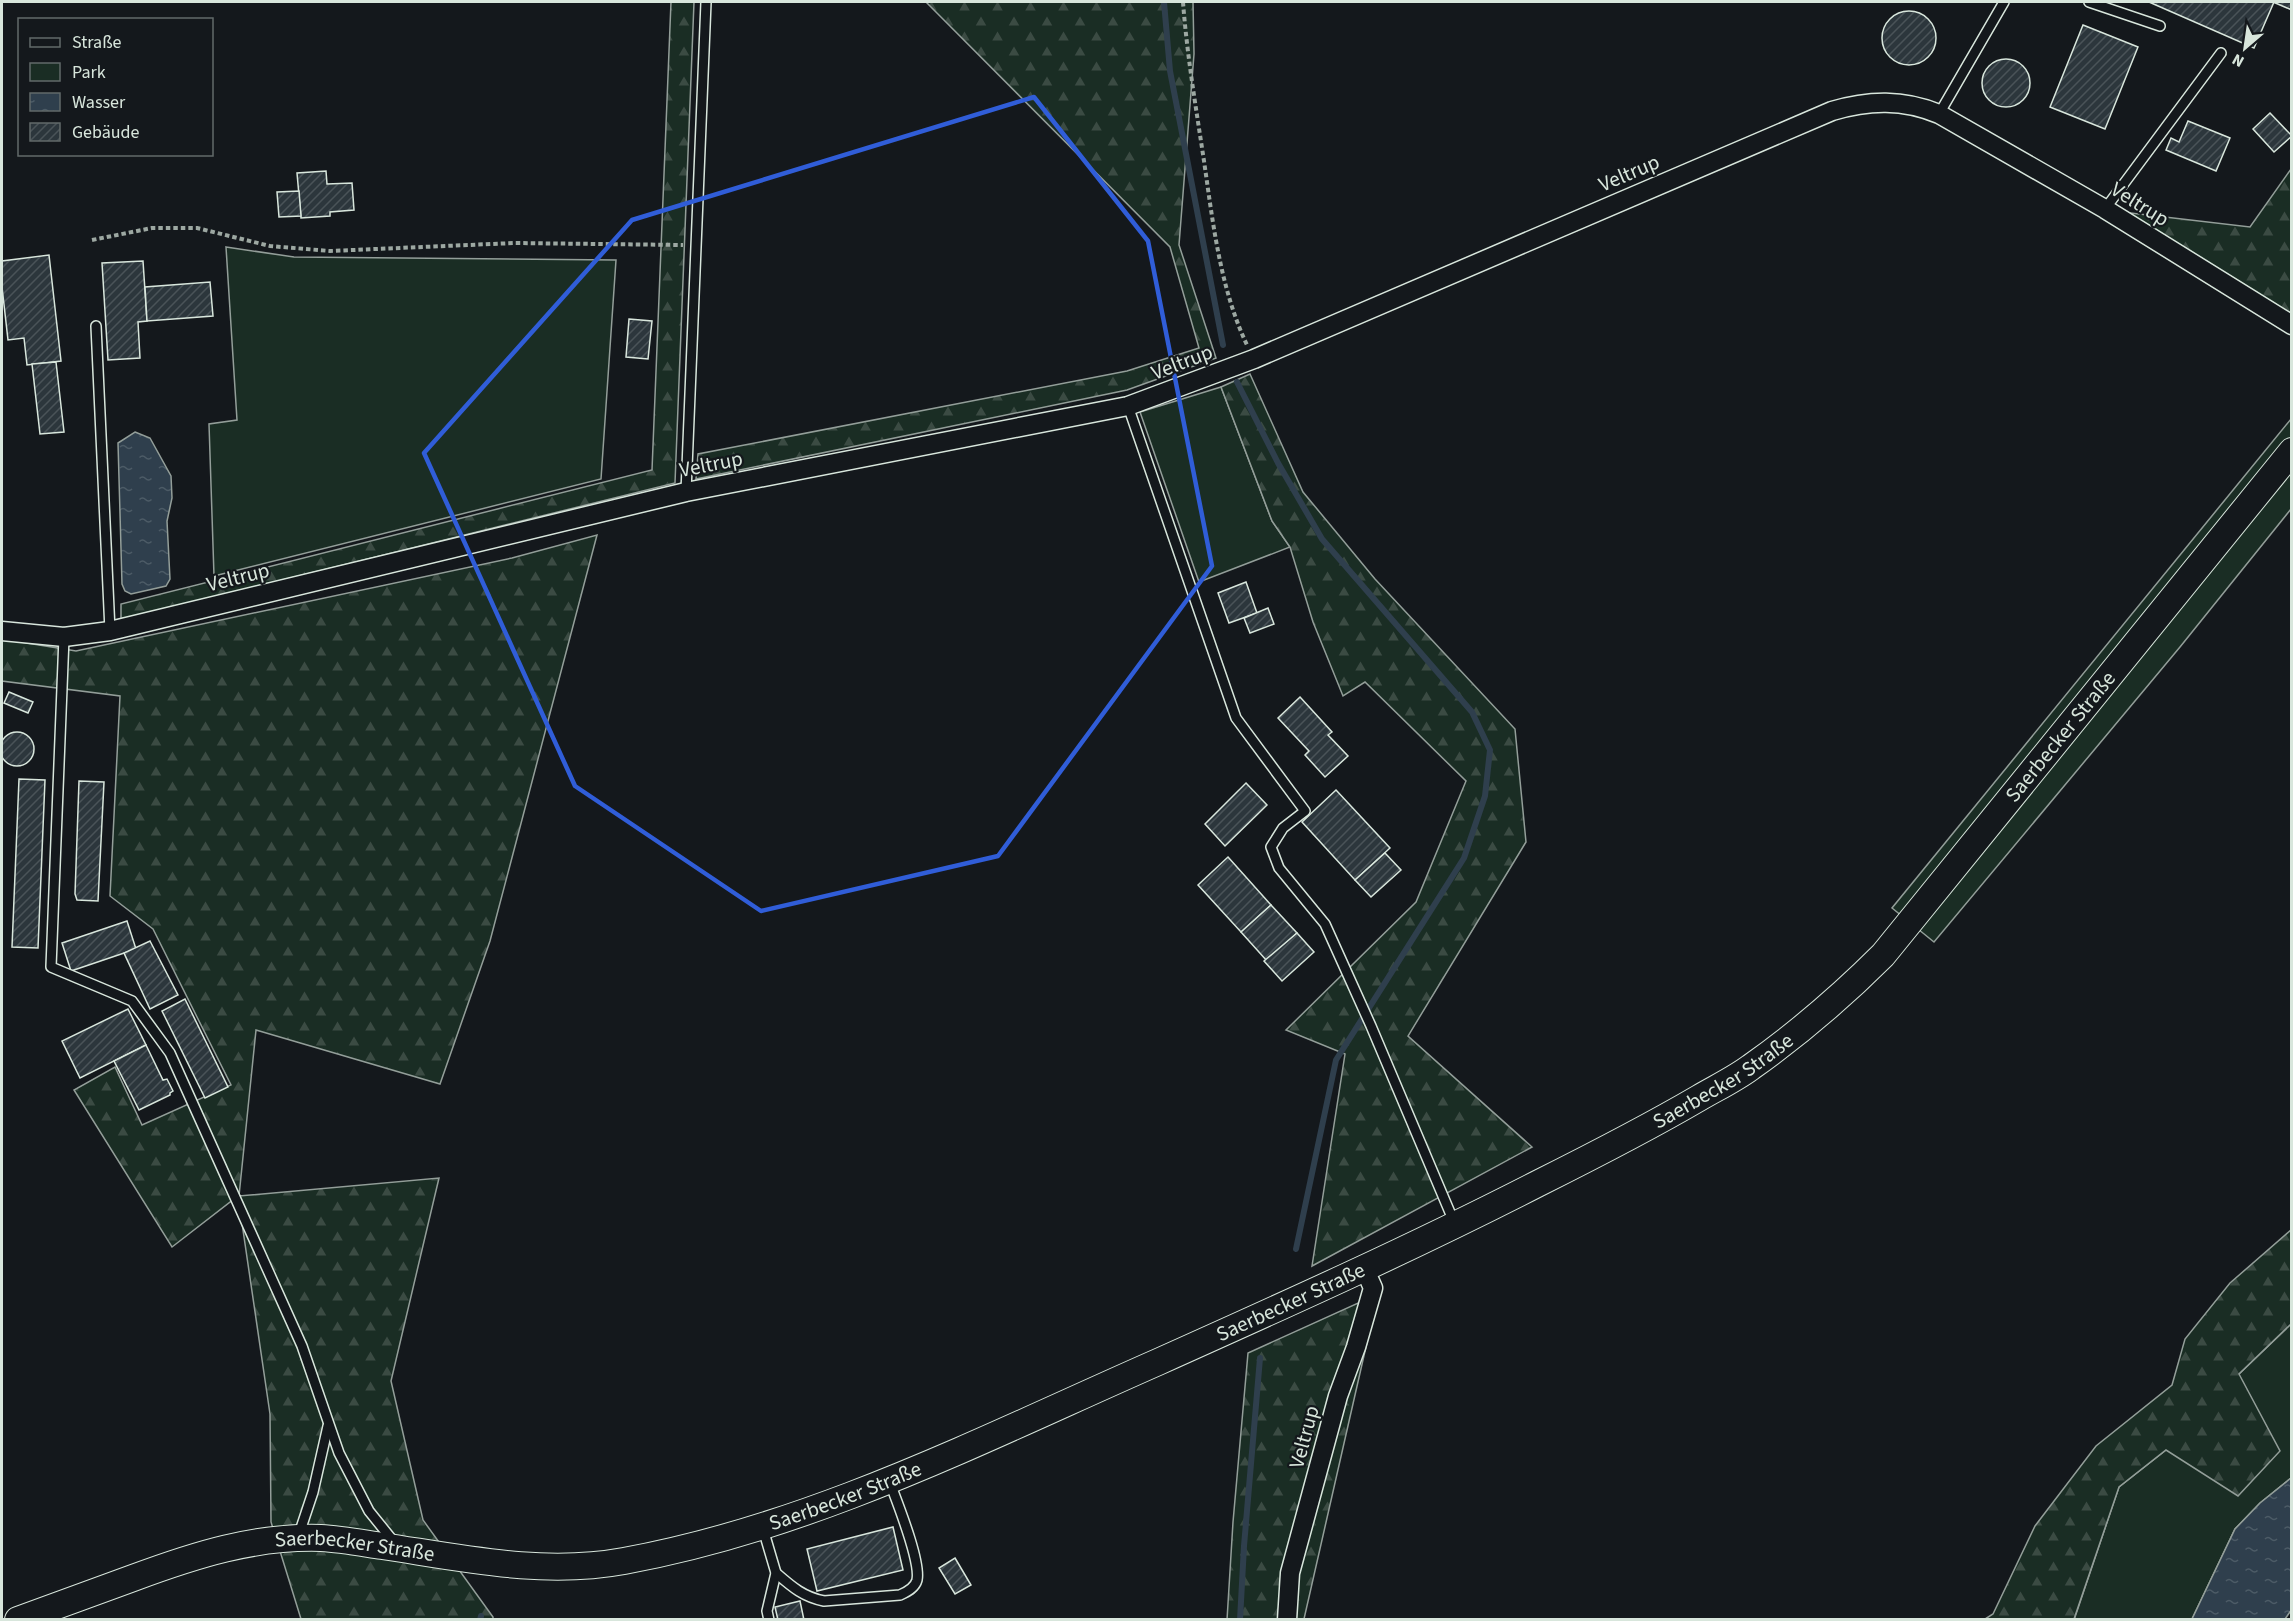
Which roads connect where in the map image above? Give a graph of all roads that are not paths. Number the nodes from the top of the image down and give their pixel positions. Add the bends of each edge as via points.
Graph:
1 (706, 2) edge
2 (2004, 2) edge
3 (2089, 2) edge
4 (2160, 26) dead end
5 (2221, 53) dead end
6 (1938, 114) junction
7 (2105, 209) junction
8 (2292, 325) edge
9 (96, 326) dead end
10 (1128, 406) junction
11 (2292, 451) edge
12 (686, 492) junction
13 (2, 631) edge
14 (110, 631) junction
15 (64, 638) junction
16 (1455, 1226) junction
17 (1365, 1270) junction
18 (329, 1424) junction
19 (889, 1480) junction
20 (762, 1526) junction
21 (298, 1538) junction
22 (400, 1549) junction
23 (776, 1573) junction
24 (18, 1620) edge
25 (769, 1620) edge
26 (1287, 1620) edge

1 - 12 lane
2 - 6 lane
3 - 4 lane
5 - 7 lane
6 - 7 street, Veltrup
6 - 10 street, Veltrup via 1910,104 1883,102 1832,111 1254,359
7 - 8 street, Veltrup
9 - 14 lane
10 - 12 street, Veltrup
10 - 16 lane via 1236,718 1305,811 1283,828 1271,847 1279,868 1325,924
11 - 16 main road, Saerbecker Straße via 1883,955 1848,991 1747,1070 1657,1122
12 - 14 street, Veltrup
13 - 15 street, Veltrup
14 - 15 street, Veltrup
15 - 18 lane via 51,967 132,1000 170,1053 302,1346
16 - 17 main road, Saerbecker Straße
17 - 19 main road, Saerbecker Straße
17 - 26 street, Veltrup via 1373,1288 1338,1396 1290,1573
18 - 21 lane
18 - 22 lane via 339,1453 369,1511
19 - 20 main road, Saerbecker Straße
19 - 23 lane via 908,1531 916,1567 917,1580 910,1590 900,1595 824,1601 795,1590
20 - 22 main road, Saerbecker Straße via 673,1551 558,1568
20 - 23 lane
21 - 22 main road, Saerbecker Straße via 328,1538
21 - 24 main road, Saerbecker Straße via 223,1547
23 - 25 lane via 767,1611

